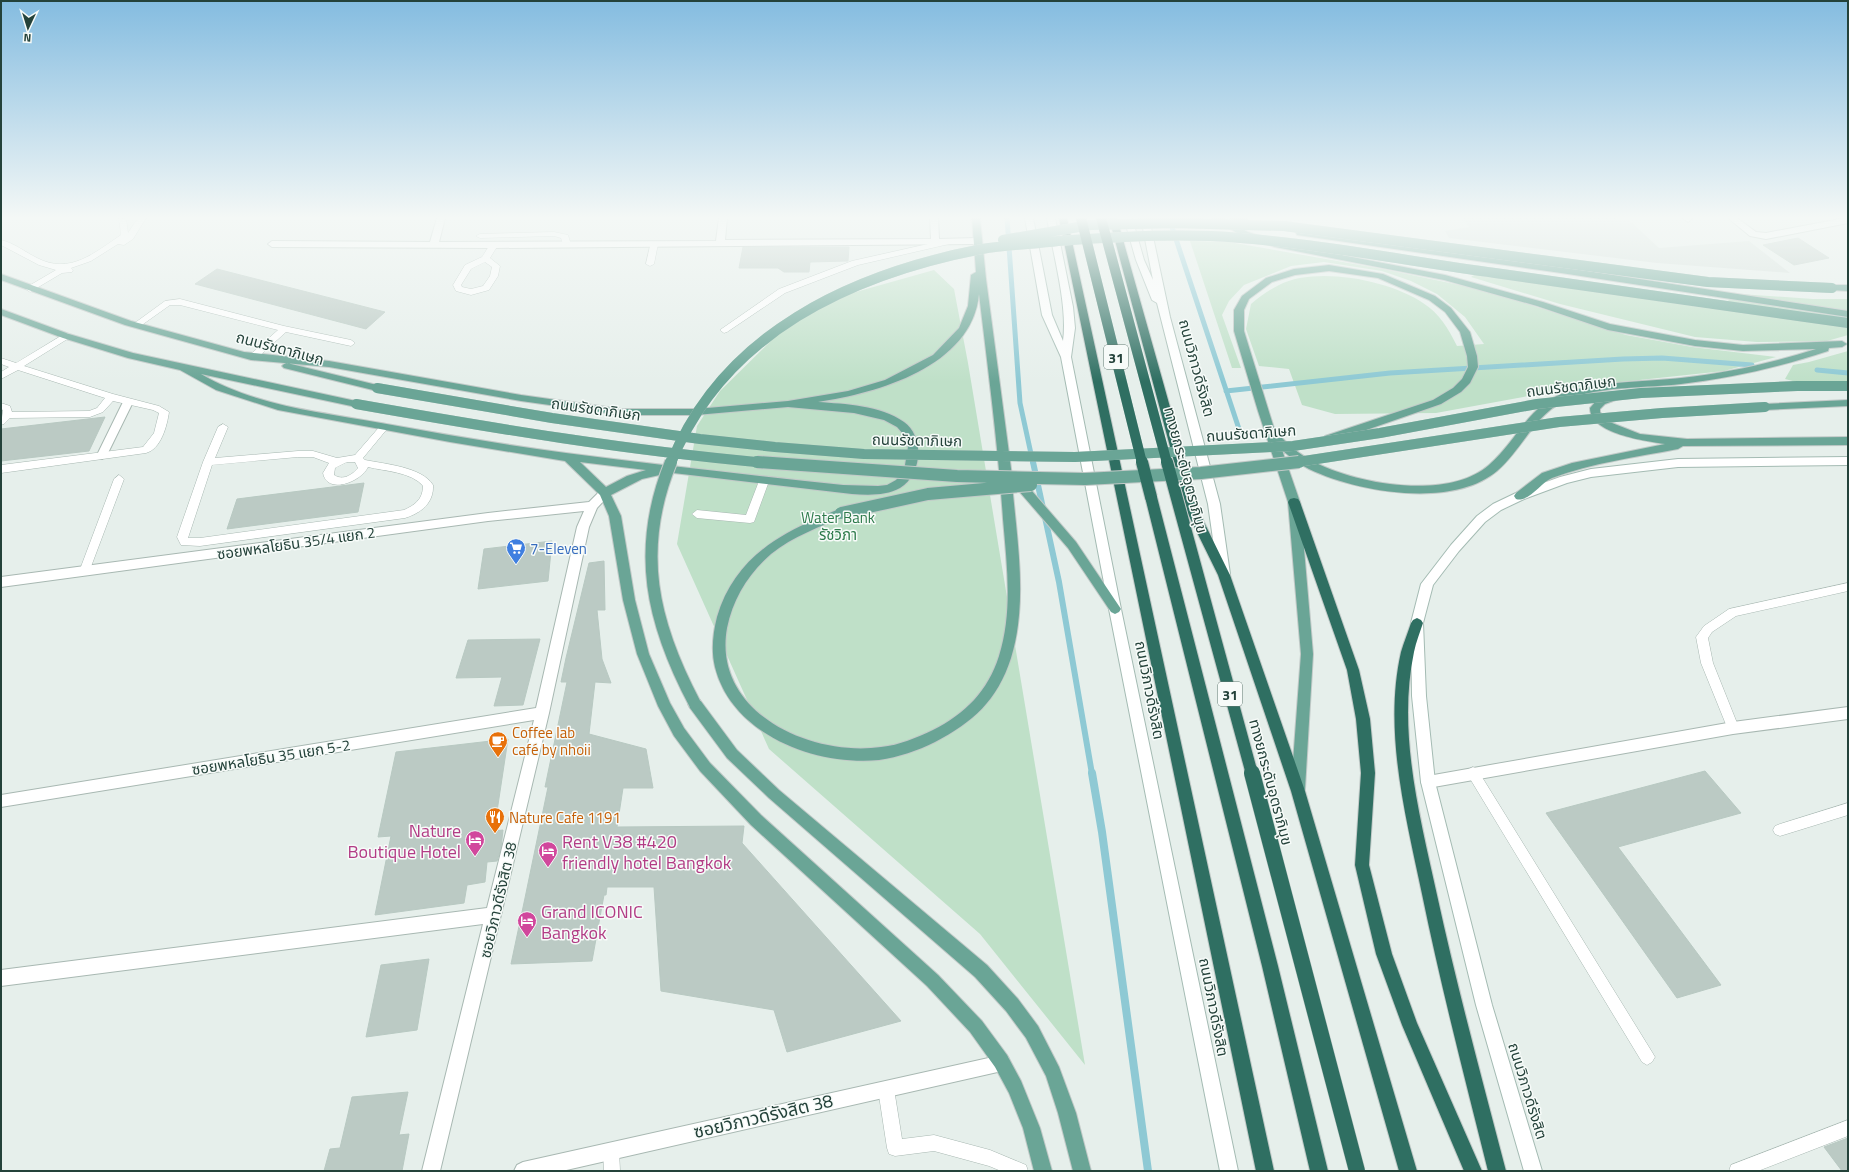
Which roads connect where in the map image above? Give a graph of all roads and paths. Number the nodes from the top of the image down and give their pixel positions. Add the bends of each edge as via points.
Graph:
1 (57, 273) edge
2 (463, 273) edge
3 (495, 273) edge
4 (830, 273) edge
5 (888, 273) edge
6 (976, 273) edge
7 (981, 273) edge
8 (1039, 273) edge
9 (1061, 273) edge
10 (1075, 273) edge
11 (1095, 273) edge
12 (1116, 273) edge
13 (1128, 273) edge
14 (1146, 273) edge
15 (1156, 273) edge
16 (1295, 273) edge
17 (1359, 273) edge
18 (1417, 273) edge
19 (1493, 273) edge
20 (1575, 273) edge
21 (1638, 273) edge
22 (1, 277) edge
23 (30, 288) junction
24 (1848, 288) edge
25 (1, 312) edge
26 (1848, 314) edge
27 (1165, 317) junction
28 (1848, 323) edge
29 (136, 325) junction
30 (284, 329) junction
31 (724, 330) dead end
32 (66, 336) junction
33 (351, 343) dead end
34 (1845, 343) edge
35 (249, 355) junction
36 (1066, 357) junction
37 (1, 361) edge
38 (17, 366) junction
39 (184, 368) junction
40 (1, 376) edge
41 (1642, 385) junction
42 (1848, 386) edge
43 (111, 397) junction
44 (128, 402) junction
45 (1848, 403) edge
46 (788, 404) junction
47 (1, 406) edge
48 (1765, 407) junction
49 (1848, 411) edge
50 (4, 418) edge
51 (223, 427) dead end
52 (384, 427) junction
53 (1271, 435) junction
54 (1848, 441) edge
55 (1316, 443) junction
56 (1687, 443) junction
57 (102, 455) junction
58 (568, 457) junction
59 (360, 461) junction
60 (1848, 461) edge
61 (208, 462) junction
62 (337, 462) junction
63 (1005, 462) junction
64 (1, 469) edge
65 (677, 469) junction
66 (119, 479) dead end
67 (1080, 480) junction
68 (764, 481) junction
69 (605, 493) junction
70 (1520, 496) junction
71 (1294, 502) junction
72 (592, 506) junction
73 (697, 514) dead end
74 (84, 572) junction
75 (1224, 575) junction
76 (1, 582) edge
77 (1848, 587) edge
78 (1115, 609) junction
79 (1417, 623) junction
80 (542, 713) junction
81 (1848, 713) edge
82 (1733, 728) junction
83 (1473, 773) junction
84 (1428, 782) junction
85 (1298, 791) junction
86 (1, 801) edge
87 (1846, 812) edge
88 (1780, 830) dead end
89 (494, 915) junction
90 (1, 978) edge
91 (1647, 1057) dead end
92 (1002, 1063) junction
93 (886, 1089) junction
94 (1848, 1128) edge
95 (611, 1150) junction
96 (431, 1171) edge
97 (523, 1171) edge
98 (612, 1171) edge
99 (1020, 1171) edge
100 (1042, 1171) edge
101 (1082, 1171) edge
102 (1229, 1171) edge
103 (1265, 1171) edge
104 (1319, 1171) edge
105 (1357, 1171) edge
106 (1408, 1171) edge
107 (1473, 1171) edge
108 (1497, 1171) edge
109 (1533, 1171) edge
110 (1737, 1171) edge

1 - 23 lane
2 - 3 lane via 457,284 458,289 471,292 486,288
4 - 31 lane via 782,291
5 - 101 main road, bridge via 854,285 814,305 767,336 743,357 703,402 686,427 672,457 658,500 651,554 653,591 663,635 677,675 732,754 774,794 981,971 1032,1032 1053,1073 1067,1113
6 - 46 main road via 973,306 962,329 936,357 889,382 848,394
7 - 63 main road
8 - 36 street, ถนนวิภาวดีรังสิต via 1047,315
9 - 36 street via 1070,328
10 - 103 highway, ถนนวิภาวดีรังสิต / 31
11 - 104 highway, 31, bridge via 1268,958
12 - 105 highway, ทางยกระดับอุตราภิมุข / 31, bridge
13 - 75 highway, ถนนวิภาวดีรังสิต / 31 via 1194,514
14 - 27 street
15 - 27 street, ถนนวิภาวดีรังสิต / 31
16 - 53 main road, bridge via 1269,280 1245,298 1239,310 1240,331
17 - 55 main road, bridge via 1380,276 1432,298 1448,310 1470,343 1472,368 1466,381 1457,390 1437,402
18 - 34 main road via 1540,304 1608,327 1695,343 1743,348
19 - 28 main road, bridge
20 - 26 main road
21 - 24 main road, bridge via 1708,282
22 - 23 main road, ถนนรัชดาภิเษก
23 - 29 main road, ถนนรัชดาภิเษก
25 - 32 main road, ถนนรัชดาภิเษก
27 - 75 street, ถนนวิภาวดีรังสิต / 31 via 1214,504
29 - 30 lane via 168,303 180,302
29 - 35 main road, ถนนรัชดาภิเษก
30 - 33 lane
30 - 35 lane
32 - 38 lane
32 - 39 main road, ถนนรัชดาภิเษก via 131,356
34 - 41 main road via 1745,371
35 - 46 main road via 330,364 521,398 621,412 696,412
35 - 55 main road, ถนนรัชดาภิเษก, bridge via 377,388 552,418 700,439 864,454 1075,457 1227,451
36 - 78 street, ถนนวิภาวดีรังสิต
37 - 38 lane
38 - 40 lane
38 - 43 lane
39 - 52 main road via 219,388 266,403
39 - 67 main road, ถนนรัชดาภิเษก, bridge via 492,429 694,456 949,476
41 - 53 main road via 1588,391 1556,400 1535,415 1491,470 1476,479 1437,488 1411,490 1385,487 1334,475 1311,466
41 - 56 main road via 1601,402 1595,408 1595,413 1604,423 1639,436
42 - 55 main road, ถนนรัชดาภิเษก, bridge via 1641,393 1537,404
43 - 44 lane
43 - 50 lane via 100,410 90,414
44 - 57 street
44 - 57 lane via 164,412 158,435 146,450
45 - 48 main road, ถนนรัชดาภิเษก
46 - 68 main road via 865,411 900,423 914,444 911,464 903,480 894,486 871,491
47 - 50 lane via 7,408
48 - 49 main road
48 - 67 main road, ถนนรัชดาภิเษก, bridge via 1561,422 1268,466 1153,477
51 - 61 lane
52 - 58 main road
52 - 59 lane
53 - 71 main road
54 - 56 main road
56 - 70 main road via 1576,466 1546,476
57 - 64 lane
58 - 65 main road
58 - 69 main road
59 - 61 lane via 406,472 424,480 428,485 427,496 416,508 405,514 185,542 182,537
59 - 62 lane via 347,458
59 - 62 lane via 362,470 355,477 345,481 330,479 328,475 330,468
60 - 70 street, ถนนวิภาวดีรังสิต via 1678,463 1591,473
61 - 62 lane via 298,454 313,454
63 - 67 main road, bridge via 1014,588 1012,629 996,680 970,714 927,740 898,750 863,754 830,753 800,745 753,716 726,684 720,665 718,637 729,598 738,583 754,563 777,544 841,513 928,494
63 - 78 main road via 1012,476 1072,545
65 - 68 main road
65 - 69 main road via 633,477
66 - 74 lane
68 - 73 lane via 750,519
69 - 72 street, ซอยวิภาวดีรังสิต 38
69 - 92 main road via 615,516 626,592 639,646 658,694 707,771 785,849 927,974 982,1032
70 - 79 street, ถนนวิภาวดีรังสิต via 1497,507 1480,520 1455,548 1427,584
71 - 85 main road via 1307,654
71 - 107 highway via 1353,670 1363,719 1368,773 1362,865 1384,954 1410,1026
72 - 74 street, ซอยพหลโยธิน 35/4 แยก 2 via 488,517
72 - 80 street, ซอยวิภาวดีรังสิต 38 via 583,527
74 - 76 street, ซอยพหลโยธิน 35/4 แยก 2
75 - 85 highway, ถนนวิภาวดีรังสิต / 31
77 - 82 lane via 1733,612 1702,637 1704,653
78 - 102 street, ถนนวิภาวดีรังสิต
79 - 84 street, ถนนวิภาวดีรังสิต via 1419,696
79 - 108 highway via 1409,641 1405,660 1403,730 1408,790 1437,936
80 - 86 street, ซอยพหลโยธิน 35 แยก 5-2
80 - 89 street, ซอยวิภาวดีรังสิต 38
81 - 82 street
82 - 83 street
83 - 84 street
83 - 91 lane
84 - 109 street, ถนนวิภาวดีรังสิต via 1484,1005
85 - 106 highway, ถนนวิภาวดีรังสิต / 31
87 - 88 lane
89 - 90 street
89 - 96 street, ซอยวิภาวดีรังสิต 38
92 - 93 street, ซอยวิภาวดีรังสิต 38
92 - 100 main road via 1022,1102
93 - 95 street, ซอยวิภาวดีรังสิต 38
93 - 99 lane via 895,1148 934,1143 990,1158
94 - 110 lane
95 - 97 street, ซอยวิภาวดีรังสิต 38
95 - 98 lane

